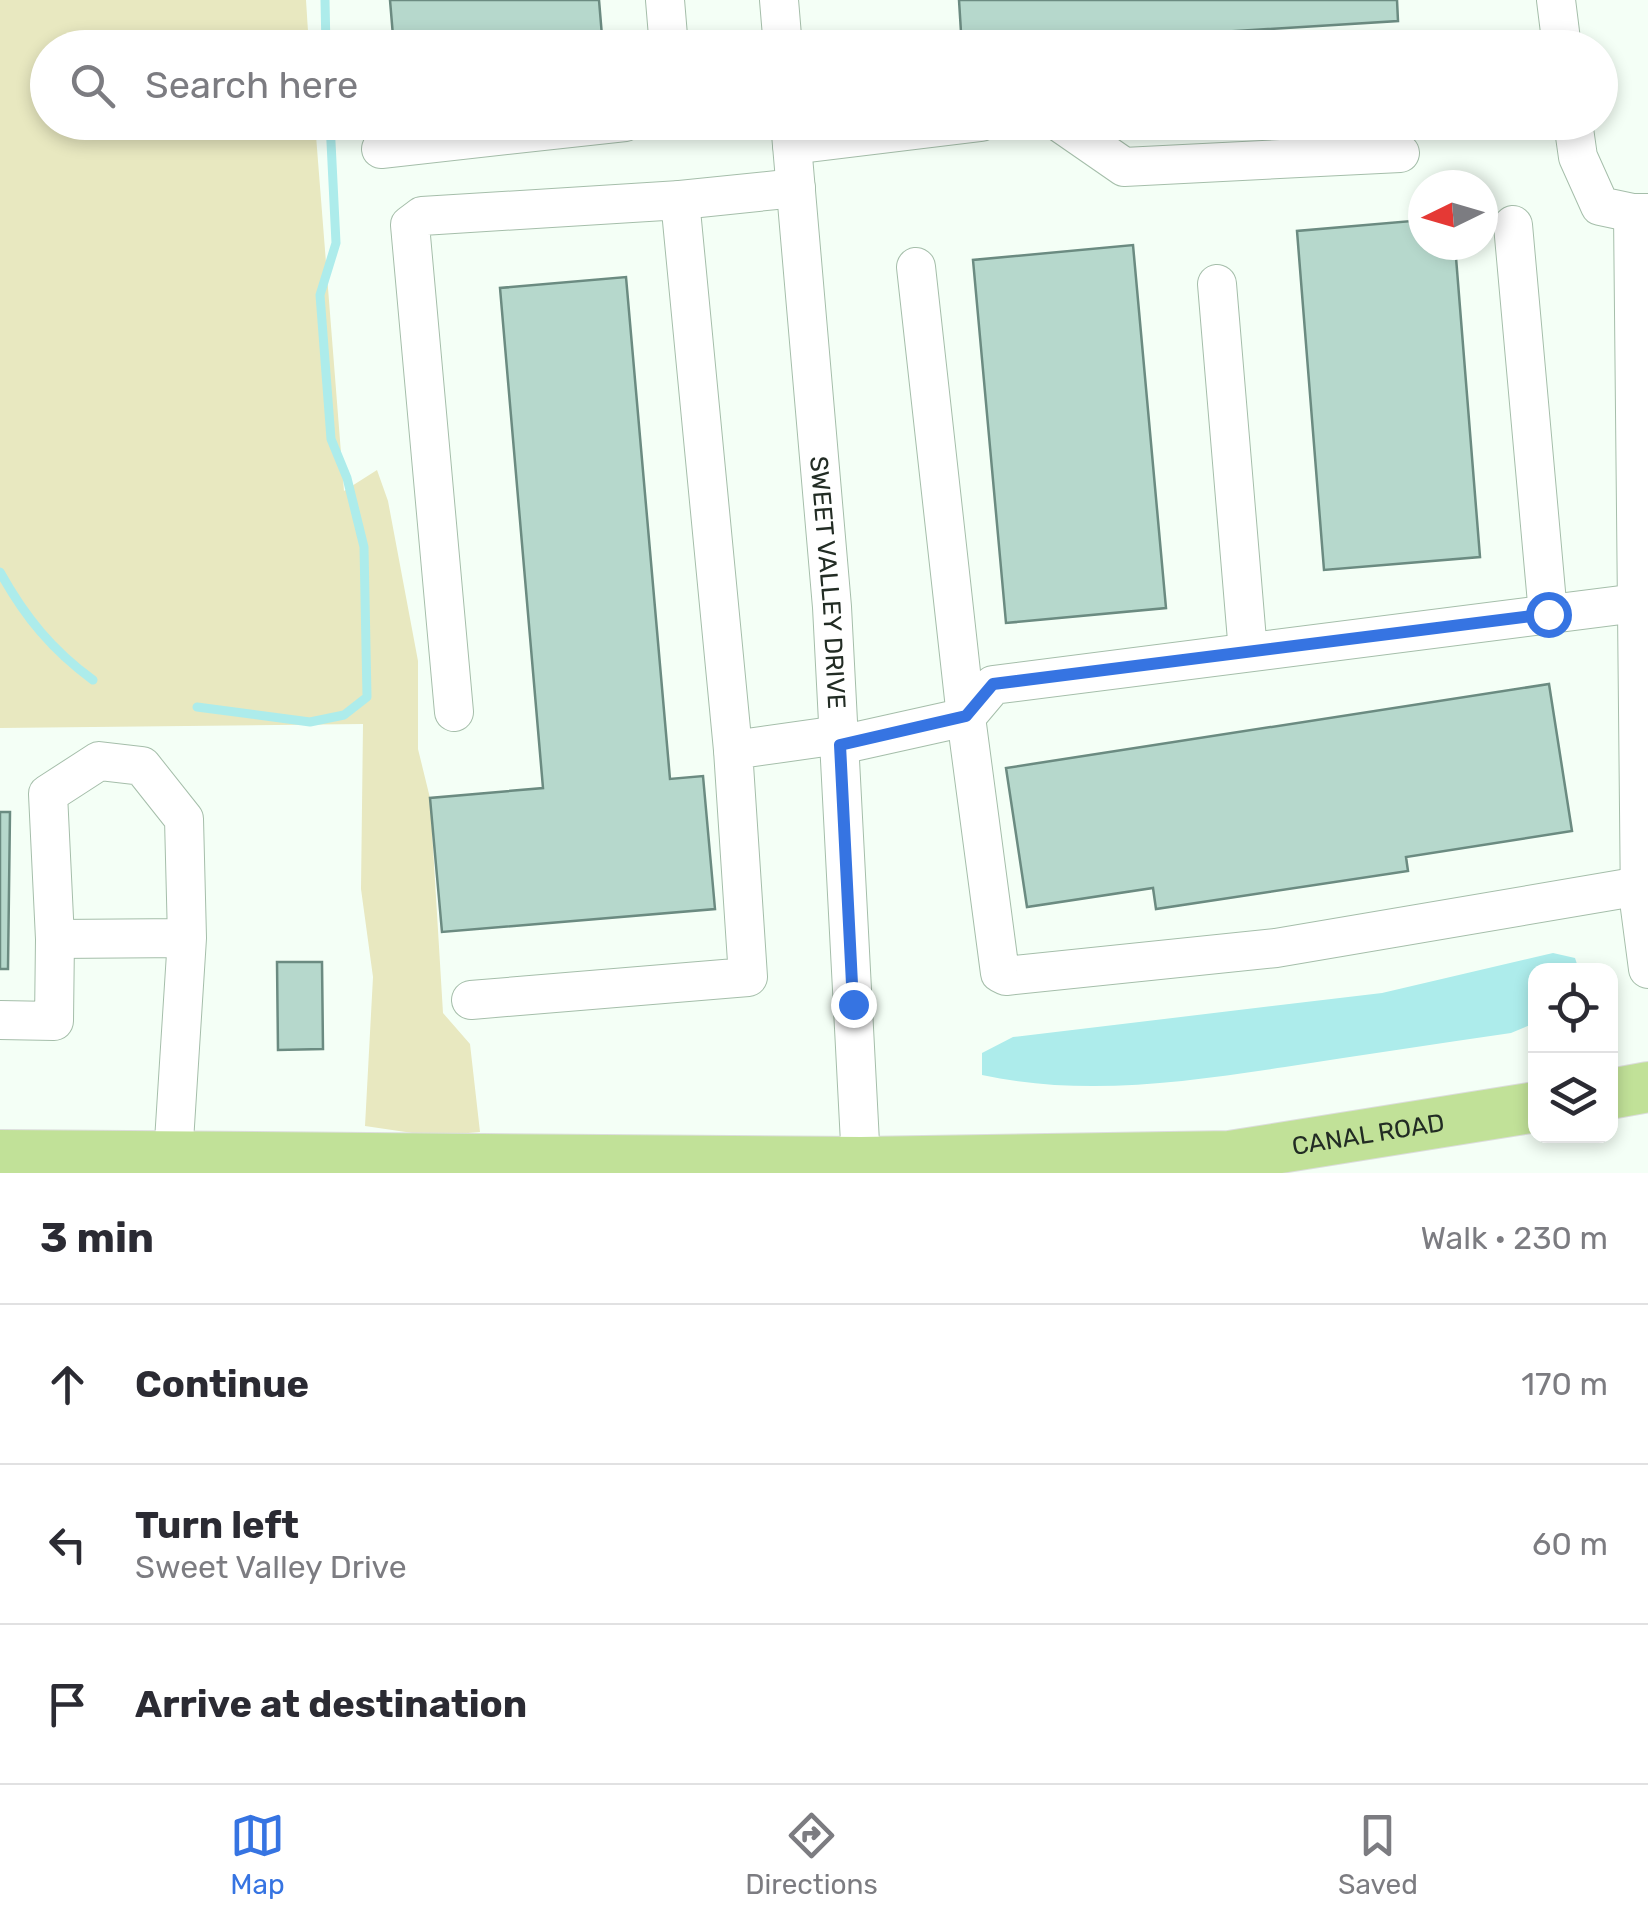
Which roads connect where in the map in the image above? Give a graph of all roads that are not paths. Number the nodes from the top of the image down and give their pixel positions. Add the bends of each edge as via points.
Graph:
1 (665, 0) edge
2 (779, 0) edge
3 (1556, 0) edge
4 (668, 30) edge
5 (782, 30) edge
6 (1560, 30) edge
7 (455, 140) edge
8 (792, 140) edge
9 (1085, 140) edge
10 (1576, 140) edge
11 (380, 148) dead end
12 (1400, 153) dead end
13 (796, 188) junction
14 (680, 200) junction
15 (1640, 213) edge
16 (1513, 225) dead end
17 (916, 267) dead end
18 (1217, 284) dead end
19 (1643, 447) edge
20 (1637, 603) junction
21 (1548, 614) junction
22 (1248, 652) junction
23 (454, 712) dead end
24 (966, 716) junction
25 (839, 740) junction
26 (733, 750) junction
27 (1640, 886) junction
28 (55, 938) junction
29 (186, 938) junction
30 (1648, 968) edge
31 (471, 1000) dead end
32 (0, 1020) edge
33 (1648, 1087) edge
34 (1618, 1093) edge
35 (1528, 1108) edge
36 (0, 1156) edge
37 (174, 1156) junction
38 (862, 1162) junction

1 - 4 street
2 - 5 street
3 - 6 street
7 - 11 street
8 - 13 street, SWEET VALLEY DRIVE
9 - 12 street via 1124,167
10 - 15 street via 1600,206
13 - 14 street
13 - 25 street, SWEET VALLEY DRIVE
14 - 23 street via 422,216 410,225
14 - 26 street
15 - 19 street
16 - 21 street
17 - 24 street
18 - 22 street
19 - 20 street
20 - 21 street
20 - 27 street
21 - 22 street
22 - 24 street via 993,684
24 - 25 street
24 - 27 street via 1000,973 1006,976 1276,948
25 - 26 street
25 - 38 street, SWEET VALLEY DRIVE
26 - 31 street via 748,977
27 - 30 street
28 - 29 street
28 - 29 street via 48,794 99,761 142,766 184,820
28 - 32 street via 54,1022
29 - 37 street
33 - 34 main road
35 - 38 main road, CANAL ROAD via 1230,1156
36 - 37 main road, CANAL ROAD
37 - 38 main road, CANAL ROAD

